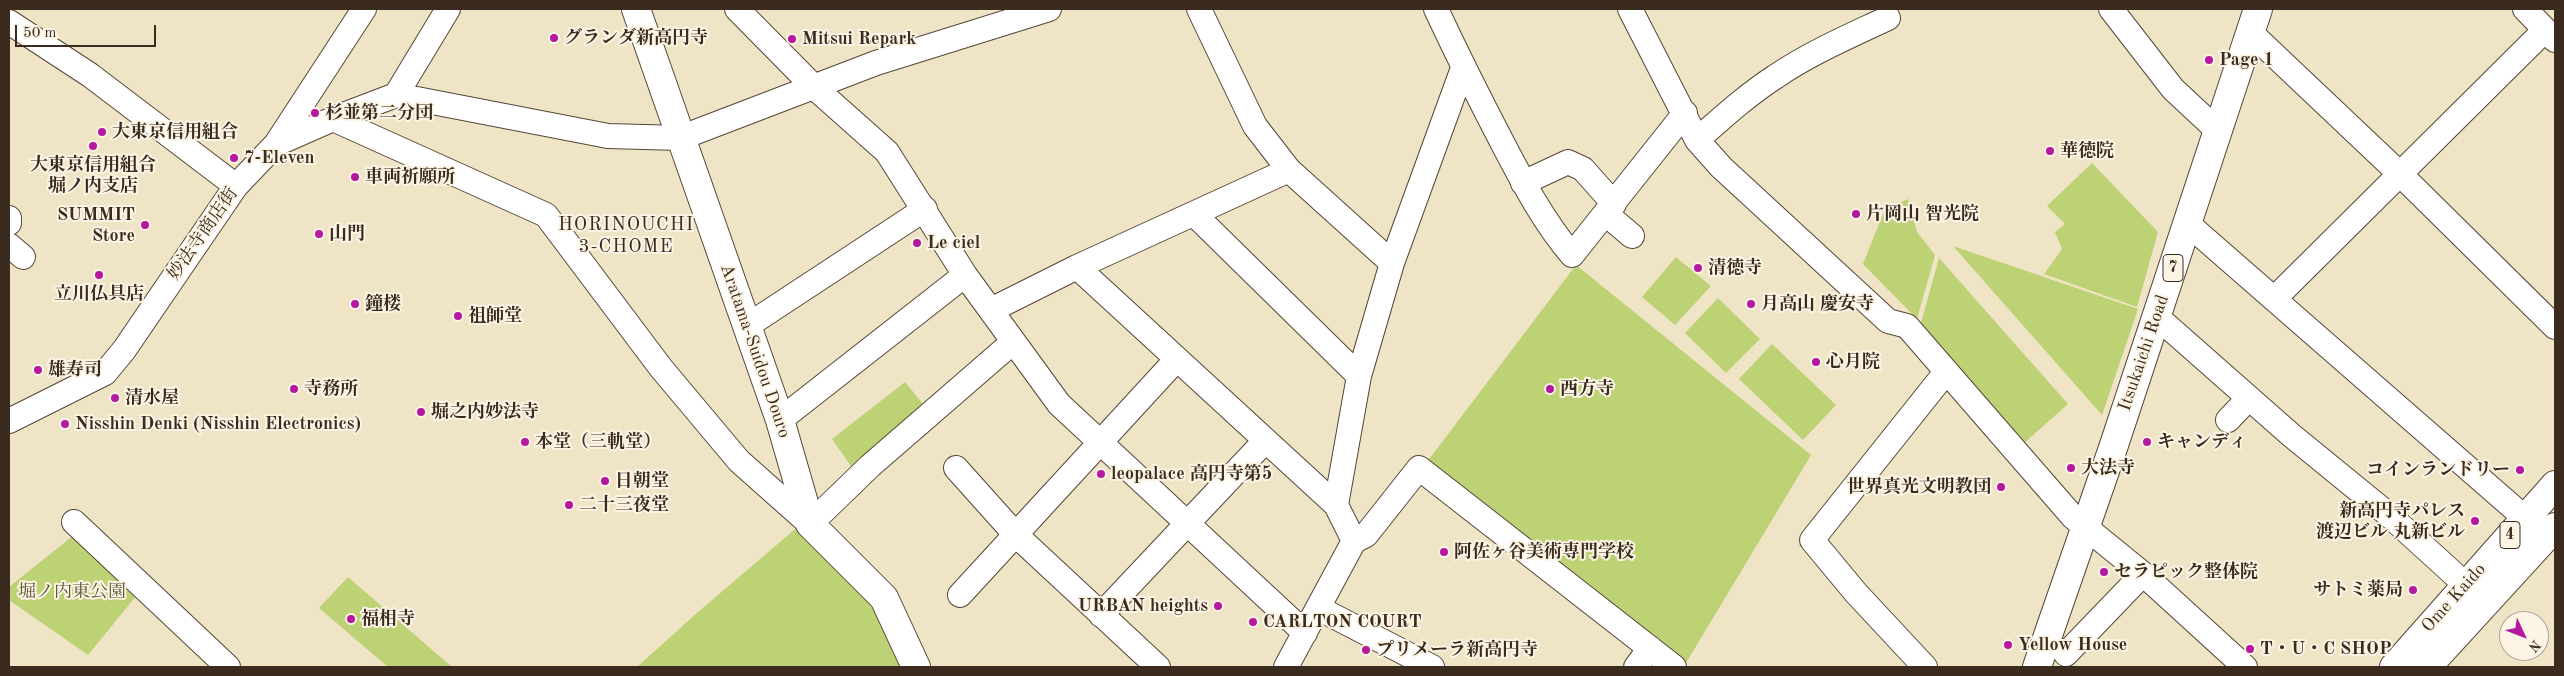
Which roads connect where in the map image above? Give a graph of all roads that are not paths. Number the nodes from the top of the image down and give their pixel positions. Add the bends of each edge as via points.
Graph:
1 (364, 9) edge
2 (448, 9) edge
3 (636, 9) edge
4 (737, 9) edge
5 (1049, 9) edge
6 (1199, 9) edge
7 (1436, 9) edge
8 (1630, 9) edge
9 (2111, 9) edge
10 (2525, 9) edge
11 (1888, 18) dead end
12 (2255, 21) edge
13 (9, 22) edge
14 (2550, 35) edge
15 (1463, 68) junction
16 (815, 88) junction
17 (396, 95) junction
18 (1685, 113) junction
19 (333, 119) junction
20 (2217, 130) junction
21 (680, 138) junction
22 (1697, 140) junction
23 (276, 144) junction
24 (1289, 170) junction
25 (2400, 174) junction
26 (1523, 182) junction
27 (236, 186) junction
28 (925, 209) junction
29 (1610, 209) junction
30 (1195, 214) junction
31 (9, 218) edge
32 (9, 223) edge
33 (2188, 224) junction
34 (1632, 236) dead end
35 (1392, 263) junction
36 (1077, 267) junction
37 (966, 275) junction
38 (2274, 299) junction
39 (990, 310) junction
40 (2156, 316) junction
41 (747, 326) junction
42 (2555, 327) edge
43 (1013, 342) junction
44 (1177, 359) junction
45 (1946, 372) junction
46 (1359, 376) junction
47 (2249, 398) junction
48 (9, 420) edge
49 (780, 420) junction
50 (2228, 420) dead end
51 (1266, 441) junction
52 (1101, 443) junction
53 (956, 468) dead end
54 (2555, 486) edge
55 (1336, 505) junction
56 (2525, 518) junction
57 (74, 522) dead end
58 (1187, 523) junction
59 (810, 524) junction
60 (2086, 527) junction
61 (2555, 527) edge
62 (1016, 535) junction
63 (1354, 541) junction
64 (2143, 574) junction
65 (2466, 585) junction
66 (960, 595) dead end
67 (1318, 608) junction
68 (1101, 615) junction
69 (1305, 633) junction
70 (1650, 648) junction
71 (2056, 658) edge
72 (2400, 665) edge
73 (225, 666) edge
74 (916, 667) edge
75 (1158, 667) edge
76 (1286, 667) edge
77 (1432, 667) edge
78 (1636, 667) edge
79 (1674, 667) edge
80 (1925, 667) edge
81 (2245, 667) edge
82 (2426, 667) edge

1 - 23 street, 妙法寺商店街
2 - 17 street
3 - 21 main road, Aratama-Suidou Douro
4 - 16 street
5 - 16 street via 876,63
6 - 24 street via 1254,126
7 - 15 street
8 - 18 street
9 - 20 street via 2173,88
10 - 14 street
11 - 22 street via 1842,39 1776,76 1737,104
12 - 20 main road, Itsukaichi Road / 7
12 - 25 street
13 - 27 street via 90,75
14 - 25 street
15 - 26 street
15 - 35 street
16 - 21 street
16 - 28 street via 887,152
17 - 19 street
17 - 21 street via 608,136
18 - 22 street
18 - 29 street
19 - 23 street
19 - 59 street via 546,215 661,368 739,461
20 - 33 main road, Itsukaichi Road / 7
21 - 41 main road, Aratama-Suidou Douro
22 - 45 street via 1721,167 1888,321 1907,326
23 - 27 street, 妙法寺商店街
24 - 30 street
24 - 35 street
25 - 38 street
25 - 42 street
26 - 29 street via 1568,162 1583,169
26 - 29 street via 1572,255
27 - 48 street, 妙法寺商店街 via 124,350 105,372
28 - 37 street
28 - 41 street
29 - 34 street
30 - 36 street
30 - 46 street
31 - 32 street
33 - 38 street
33 - 40 main road, Itsukaichi Road / 7
35 - 46 street
36 - 39 street
36 - 44 street
37 - 39 street
37 - 49 street
38 - 56 street
39 - 43 street
40 - 47 street
40 - 60 main road, Itsukaichi Road / 7
41 - 49 main road, Aratama-Suidou Douro
43 - 52 street via 1059,404
43 - 59 street via 870,466
44 - 51 street
44 - 52 street
45 - 60 street via 2073,517
45 - 80 street via 1812,540
46 - 55 street
47 - 50 street
47 - 65 street via 2396,521
49 - 59 main road, Aratama-Suidou Douro
51 - 55 street
51 - 58 street
52 - 58 street
52 - 62 street
53 - 62 street
54 - 56 main road, Ome Kaido / 4
55 - 63 street
56 - 65 main road, Ome Kaido / 4
57 - 73 street
58 - 68 street
58 - 69 street
59 - 74 main road, Aratama-Suidou Douro via 884,598
60 - 64 street
60 - 71 main road, 7
61 - 82 main road, Ome Kaido / 4
62 - 66 street
62 - 68 street
63 - 67 street
63 - 70 street via 1366,536 1419,468
64 - 71 street
64 - 81 street
65 - 72 main road, Ome Kaido / 4
67 - 69 street
67 - 77 street
68 - 75 street
69 - 76 street
70 - 78 street
70 - 79 street

